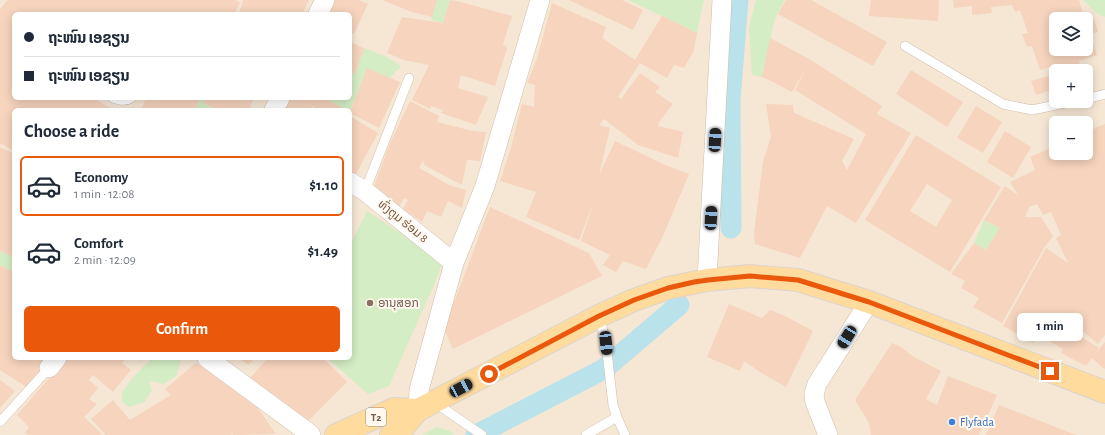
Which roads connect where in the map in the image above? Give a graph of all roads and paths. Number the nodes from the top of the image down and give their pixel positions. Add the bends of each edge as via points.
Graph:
1 (325, 0) edge
2 (540, 0) edge
3 (722, 0) edge
4 (319, 12) edge
5 (905, 46) dead end
6 (409, 78) dead end
7 (1105, 94) edge
8 (1093, 97) edge
9 (1049, 106) edge
10 (357, 186) edge
11 (454, 263) junction
12 (708, 280) junction
13 (869, 302) junction
14 (599, 316) junction
15 (210, 360) edge
16 (53, 363) edge
17 (1105, 392) edge
18 (426, 406) junction
19 (617, 417) junction
20 (0, 422) edge
21 (311, 435) edge
22 (336, 435) edge
23 (391, 435) edge
24 (482, 435) edge
25 (586, 435) edge
26 (625, 435) edge
27 (828, 435) edge

1 - 4 street
2 - 11 street via 485,186
3 - 12 street
5 - 9 lane via 1004,104 1032,110
6 - 10 lane
7 - 8 lane
10 - 11 street, ທົ່ງຕູມ ຮ່ອມ 8
11 - 18 street via 419,390
12 - 13 main road, T2 via 750,276 798,280
12 - 14 main road, T2 via 668,288
13 - 17 main road, T2
13 - 27 street via 817,384 815,402
14 - 18 main road, T2
14 - 19 lane via 606,343 613,405
15 - 21 street
16 - 20 lane
18 - 22 main road, T2 via 394,409
18 - 23 main road, T2 via 401,430
18 - 24 lane via 461,420
19 - 25 lane
19 - 26 lane

